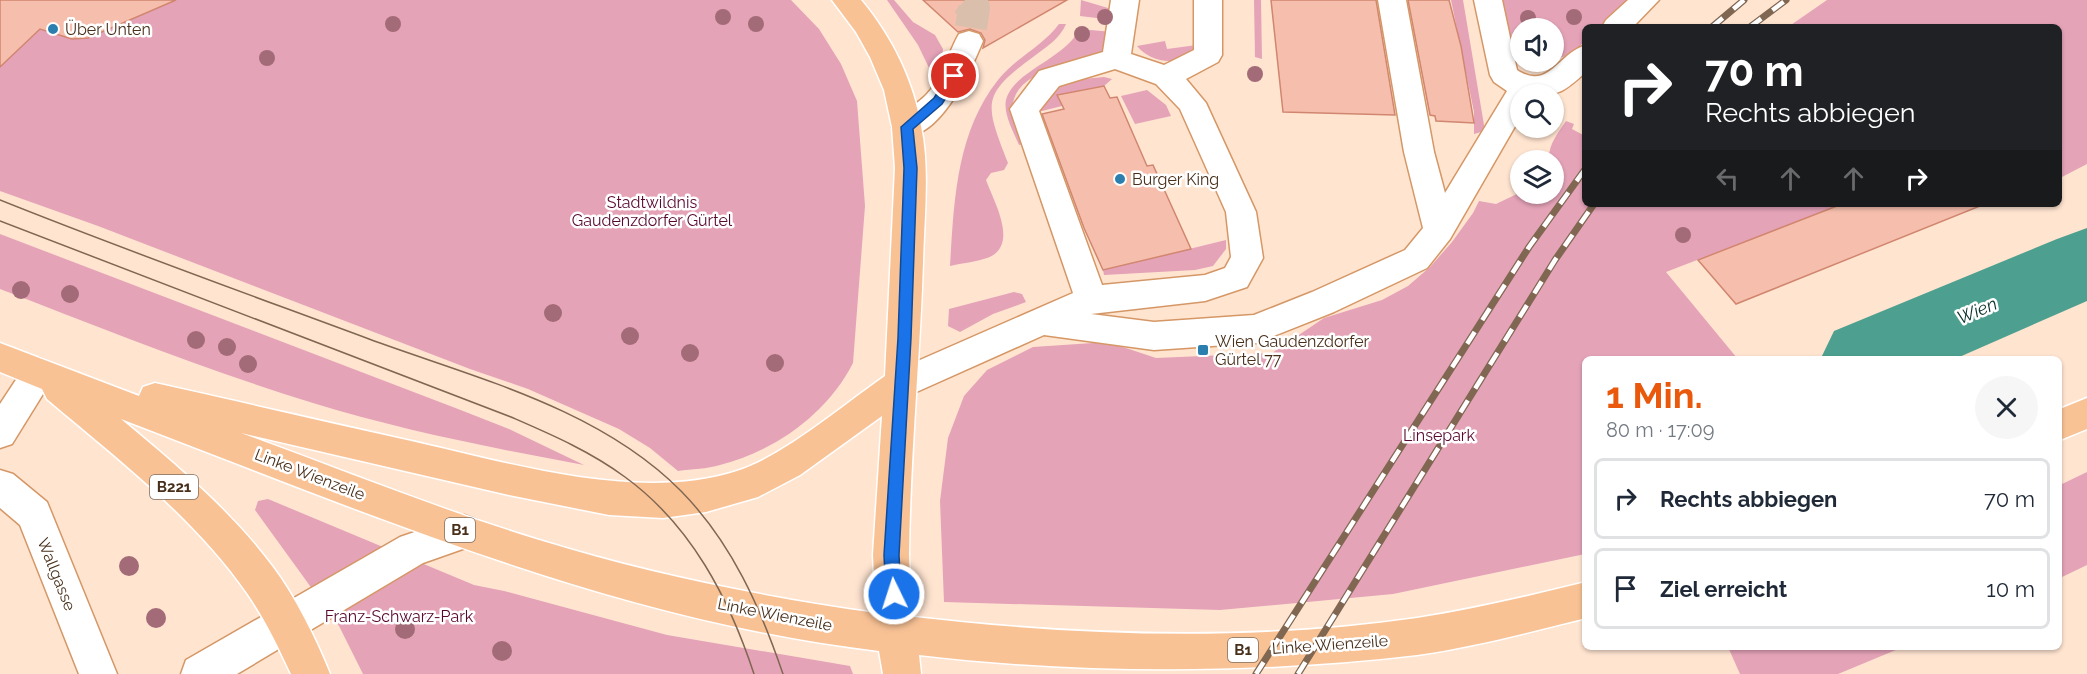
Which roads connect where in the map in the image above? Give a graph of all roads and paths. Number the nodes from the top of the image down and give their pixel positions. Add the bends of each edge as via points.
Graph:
1 (846, 0) edge
2 (1125, 0) edge
3 (1208, 0) edge
4 (1392, 0) edge
5 (1488, 0) edge
6 (1644, 0) edge
7 (1619, 24) edge
8 (969, 41) tunnel mouth
9 (1116, 59) junction
10 (1582, 59) edge
11 (1166, 77) junction
12 (1517, 84) edge
13 (1554, 84) edge
14 (1510, 110) edge
15 (907, 127) junction
16 (1439, 230) junction
17 (1091, 299) junction
18 (1040, 321) junction
19 (0, 357) edge
20 (39, 373) junction
21 (900, 384) junction
22 (2087, 413) edge
23 (2062, 423) edge
24 (0, 433) edge
25 (0, 486) edge
26 (464, 532) junction
27 (1582, 601) edge
28 (286, 623) junction
29 (896, 633) junction
30 (1187, 651) junction
31 (98, 674) edge
32 (200, 674) edge
33 (311, 674) edge
34 (902, 674) edge
35 (1156, 674) edge

1 - 15 main road via 885,57
2 - 9 street
3 - 11 street via 1208,55
4 - 16 street via 1419,152
5 - 12 street via 1504,75
6 - 7 street
8 - 15 street via 938,101
9 - 11 street
9 - 17 street via 1049,78 1024,109
10 - 13 street
11 - 17 street via 1192,103 1241,212 1247,258 1236,278 1205,288
14 - 16 street
15 - 21 main road via 910,191
16 - 18 street via 1416,259 1256,329 1154,336
17 - 18 street
18 - 21 street
19 - 20 main road, Linke Wienzeile / B1
20 - 21 main road via 509,479 609,498 663,501 706,496 756,480 788,464
20 - 24 street
20 - 26 main road, Linke Wienzeile / B1
20 - 28 main road, B221 via 157,469 203,515 251,568
21 - 29 main road via 891,555
22 - 23 main road
25 - 31 street, Wallgasse via 34,514
26 - 28 street via 413,549
26 - 29 main road, Linke Wienzeile / B1 via 569,567 676,594 821,624
27 - 30 main road, Linke Wienzeile / B1 via 1505,620 1396,639 1291,649
28 - 32 street
28 - 33 main road, B221
29 - 30 main road, Linke Wienzeile / B1 via 1085,650
29 - 34 main road
30 - 35 main road

